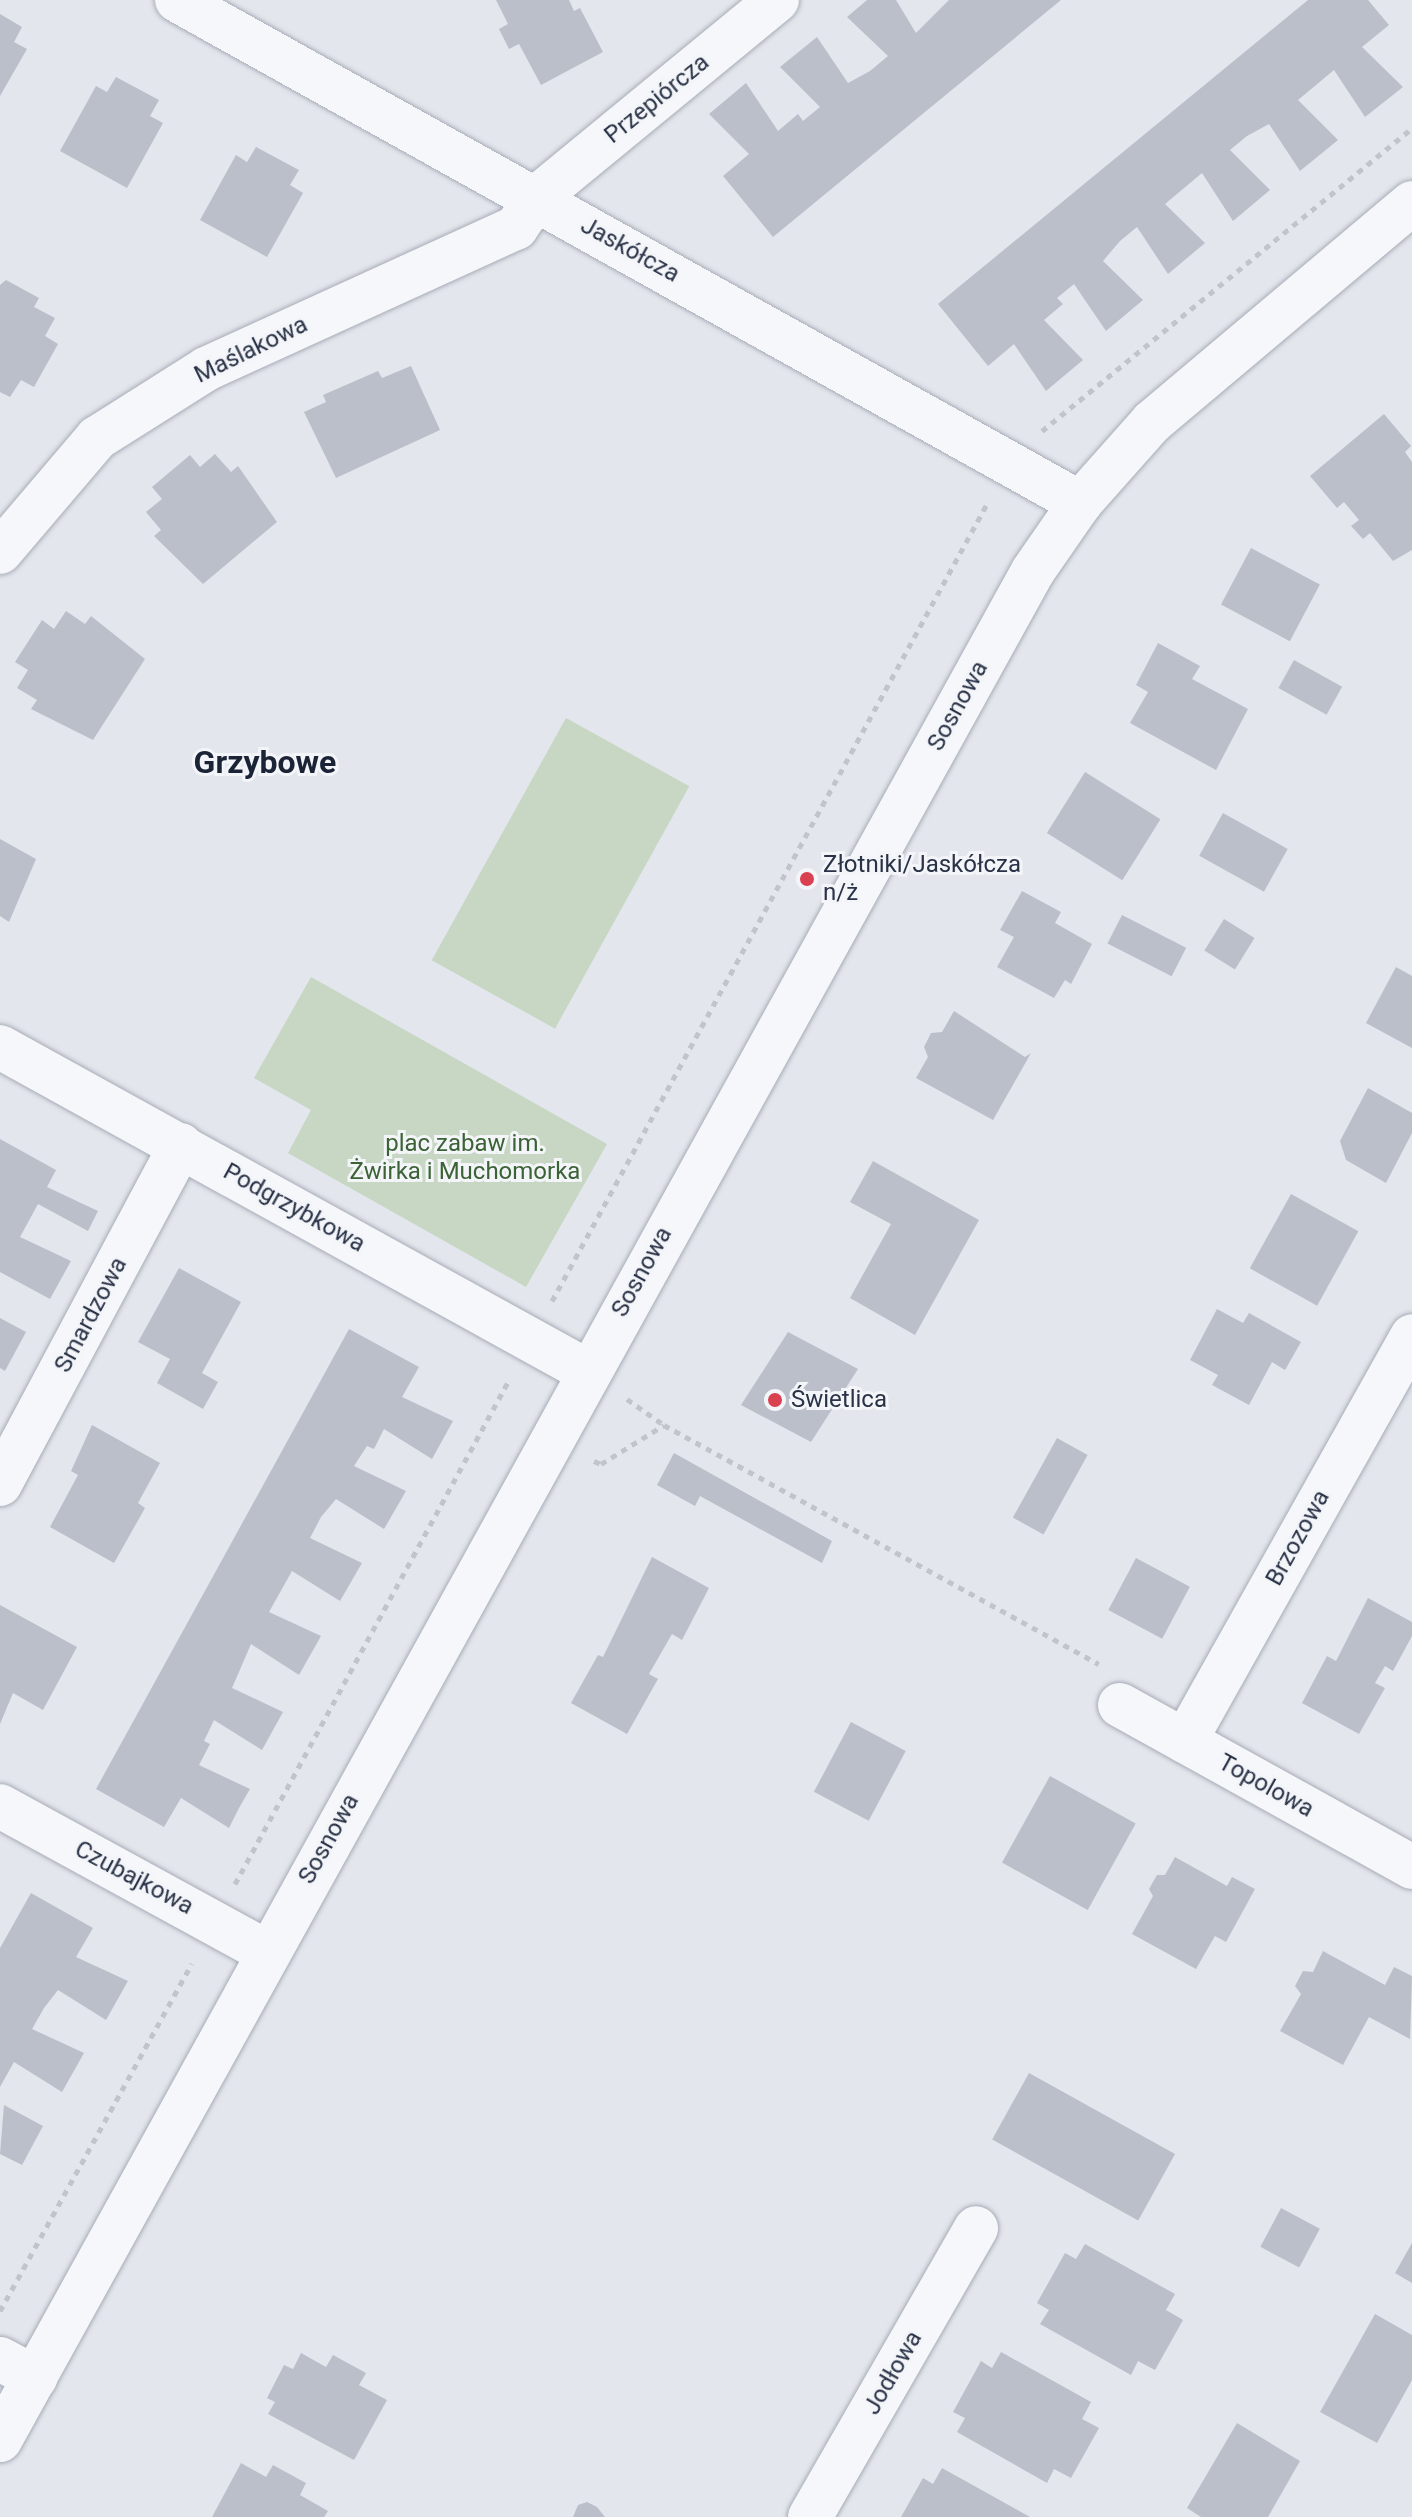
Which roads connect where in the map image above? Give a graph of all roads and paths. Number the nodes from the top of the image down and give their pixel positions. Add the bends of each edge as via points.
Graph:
1 (177, 0) edge
2 (777, 0) edge
3 (1412, 128) edge
4 (536, 198) junction
5 (1412, 203) edge
6 (1010, 461) junction
7 (1080, 503) junction
8 (0, 552) edge
9 (0, 1047) edge
10 (181, 1145) junction
11 (1412, 1336) edge
12 (532, 1338) junction
13 (587, 1371) junction
14 (549, 1439) junction
15 (0, 1484) edge
16 (1116, 1688) joint
17 (1185, 1741) junction
18 (0, 1806) edge
19 (1412, 1867) edge
20 (215, 1921) junction
21 (267, 1952) junction
22 (976, 2228) dead end
23 (0, 2311) edge
24 (17, 2368) edge
25 (0, 2440) edge
26 (810, 2517) edge

1 - 4 street, Jaskółcza
2 - 4 street, Przepiórcza
3 - 6 path
4 - 6 street, Jaskółcza
4 - 8 street, Maślakowa via 516,228 206,369 97,438
5 - 7 street, Sosnowa via 1163,413
6 - 7 street, Jaskółcza
6 - 12 path
7 - 13 street, Sosnowa via 1033,571
9 - 10 street, Podgrzybkowa
10 - 12 street, Podgrzybkowa
10 - 15 street, Smardzowa
11 - 17 street, Brzozowa
12 - 13 street, Podgrzybkowa
12 - 20 path
13 - 14 street, Sosnowa
14 - 16 path via 601,1464 664,1425
14 - 21 street, Sosnowa
16 - 17 street, Topolowa
17 - 19 street, Topolowa
18 - 20 street, Czubajkowa
20 - 21 street, Czubajkowa
20 - 23 path
21 - 24 street, Sosnowa
22 - 26 street, Jodłowa
24 - 25 street, Sosnowa

